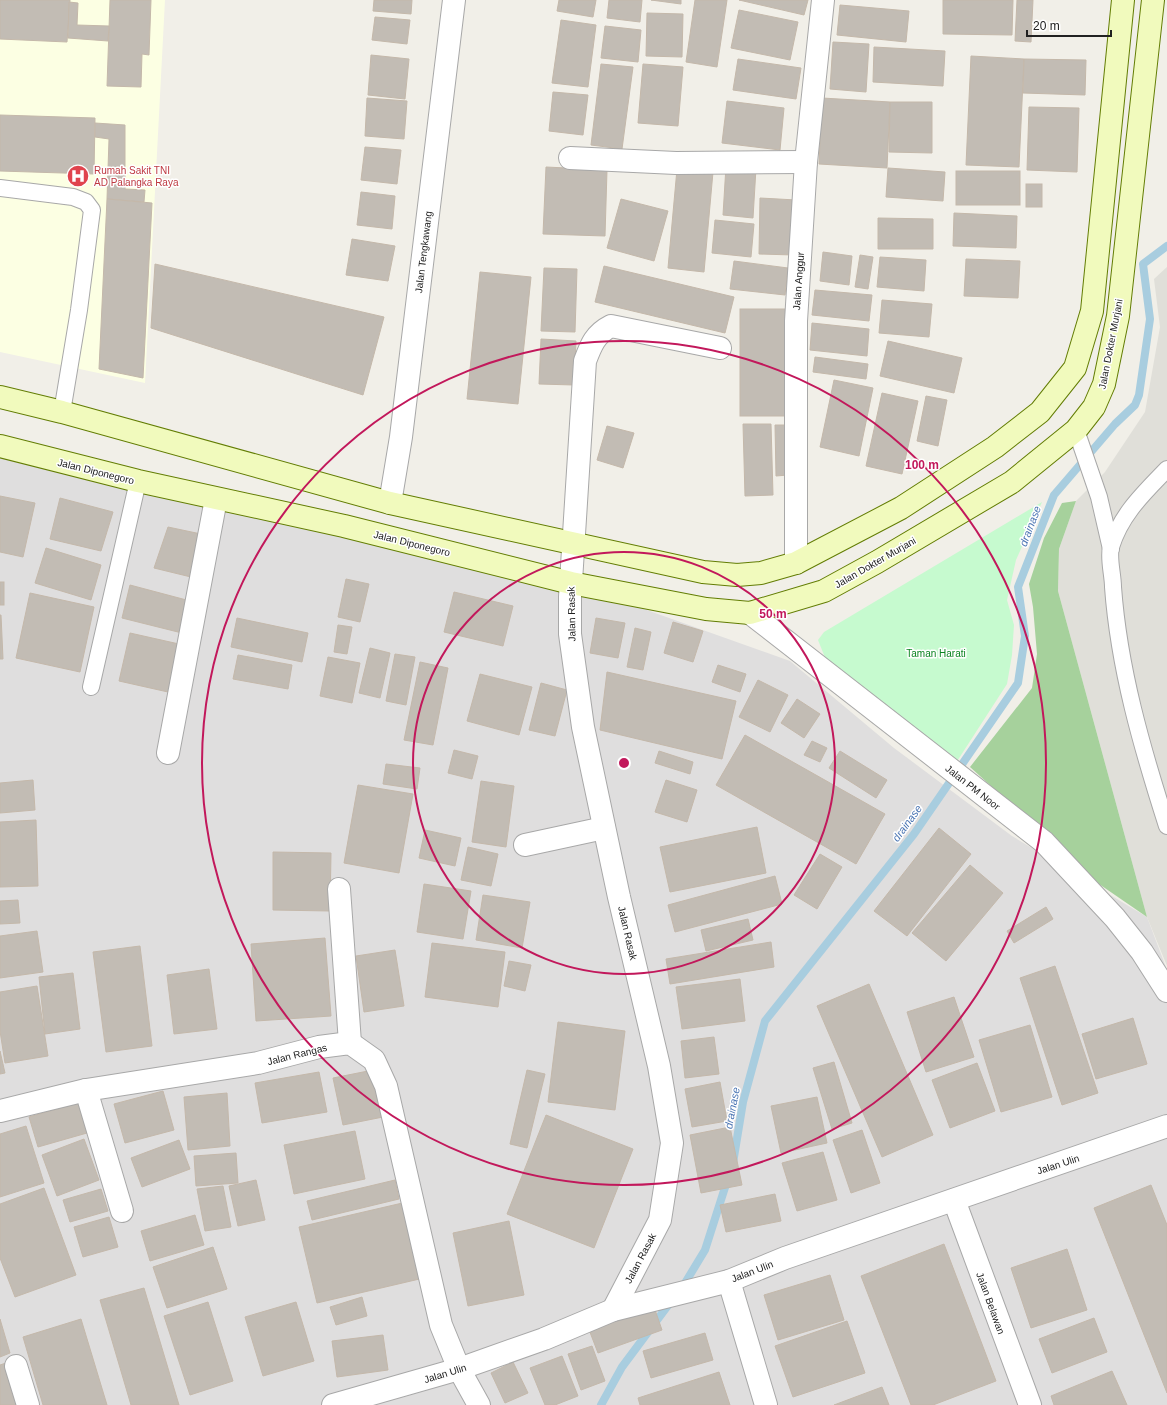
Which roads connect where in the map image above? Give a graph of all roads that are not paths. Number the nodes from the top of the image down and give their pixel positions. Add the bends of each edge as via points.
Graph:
1 (454, 0) edge
2 (823, 0) edge
3 (1122, 0) edge
4 (1153, 0) edge
5 (1110, 130) junction
6 (1138, 133) junction
7 (570, 158) dead end
8 (806, 162) junction
9 (0, 188) edge
10 (1092, 311) junction
11 (1118, 316) junction
12 (720, 348) dead end
13 (0, 397) edge
14 (62, 412) junction
15 (1076, 430) junction
16 (0, 446) edge
17 (1167, 469) edge
18 (138, 482) junction
19 (216, 499) junction
20 (390, 503) junction
21 (574, 544) junction
22 (1111, 549) junction
23 (796, 563) junction
24 (571, 583) junction
25 (824, 591) joint
26 (750, 612) junction
27 (91, 687) dead end
28 (168, 753) dead end
29 (1167, 826) edge
30 (604, 828) junction
31 (525, 845) dead end
32 (339, 890) dead end
33 (1167, 991) edge
34 (350, 1043) junction
35 (86, 1090) junction
36 (0, 1111) edge
37 (1167, 1126) edge
38 (954, 1200) junction
39 (122, 1211) dead end
40 (728, 1281) junction
41 (613, 1310) junction
42 (16, 1366) dead end
43 (459, 1369) junction
44 (28, 1405) edge
45 (333, 1405) edge
46 (479, 1405) edge
47 (766, 1405) edge
48 (1030, 1405) edge

1 - 20 street, Jalan Tengkawang via 401,437
2 - 8 street, Jalan Anggur
3 - 5 main road
4 - 6 main road, Jalan Dokter Murjani
5 - 6 main road
5 - 10 main road
6 - 11 main road, Jalan Dokter Murjani
7 - 8 street via 676,163
8 - 23 street, Jalan Anggur via 796,321
9 - 14 lane via 73,197 86,202 92,210
10 - 11 main road
10 - 23 main road via 1075,368 1040,412 995,448 901,508
11 - 15 main road, Jalan Dokter Murjani via 1104,384 1094,407
12 - 21 street, Jalan Rasak via 611,326 601,331 592,341 585,361
13 - 14 main road
14 - 20 main road
15 - 22 lane via 1099,497
15 - 25 main road, Jalan Dokter Murjani via 1012,482
16 - 18 main road, Jalan Diponegoro
17 - 22 lane via 1134,503 1119,526
18 - 19 main road, Jalan Diponegoro
18 - 27 lane
19 - 24 main road, Jalan Diponegoro via 336,524
19 - 28 street
20 - 21 main road
21 - 23 main road via 703,572 737,575 761,573
21 - 24 street, Jalan Rasak
22 - 29 lane via 1114,605 1127,684 1142,747
24 - 26 main road, Jalan Diponegoro via 706,609
24 - 30 street, Jalan Rasak via 570,634 583,727
25 - 26 main road, Jalan Diponegoro
26 - 33 street, Jalan PM Noor via 1044,842 1109,912 1142,952
30 - 31 street
30 - 41 street, Jalan Rasak via 659,1066 672,1143 660,1220
32 - 34 street
34 - 35 street, Jalan Rangas via 318,1047 258,1063
34 - 43 street via 374,1060 386,1086 441,1324
35 - 36 street, Jalan Rangas
35 - 39 street
37 - 38 street, Jalan Ulin
38 - 40 street, Jalan Ulin via 785,1258
38 - 48 street, Jalan Belawan
40 - 41 street, Jalan Ulin
40 - 47 street
41 - 43 street, Jalan Ulin
42 - 44 street
43 - 45 street, Jalan Ulin
43 - 46 street

